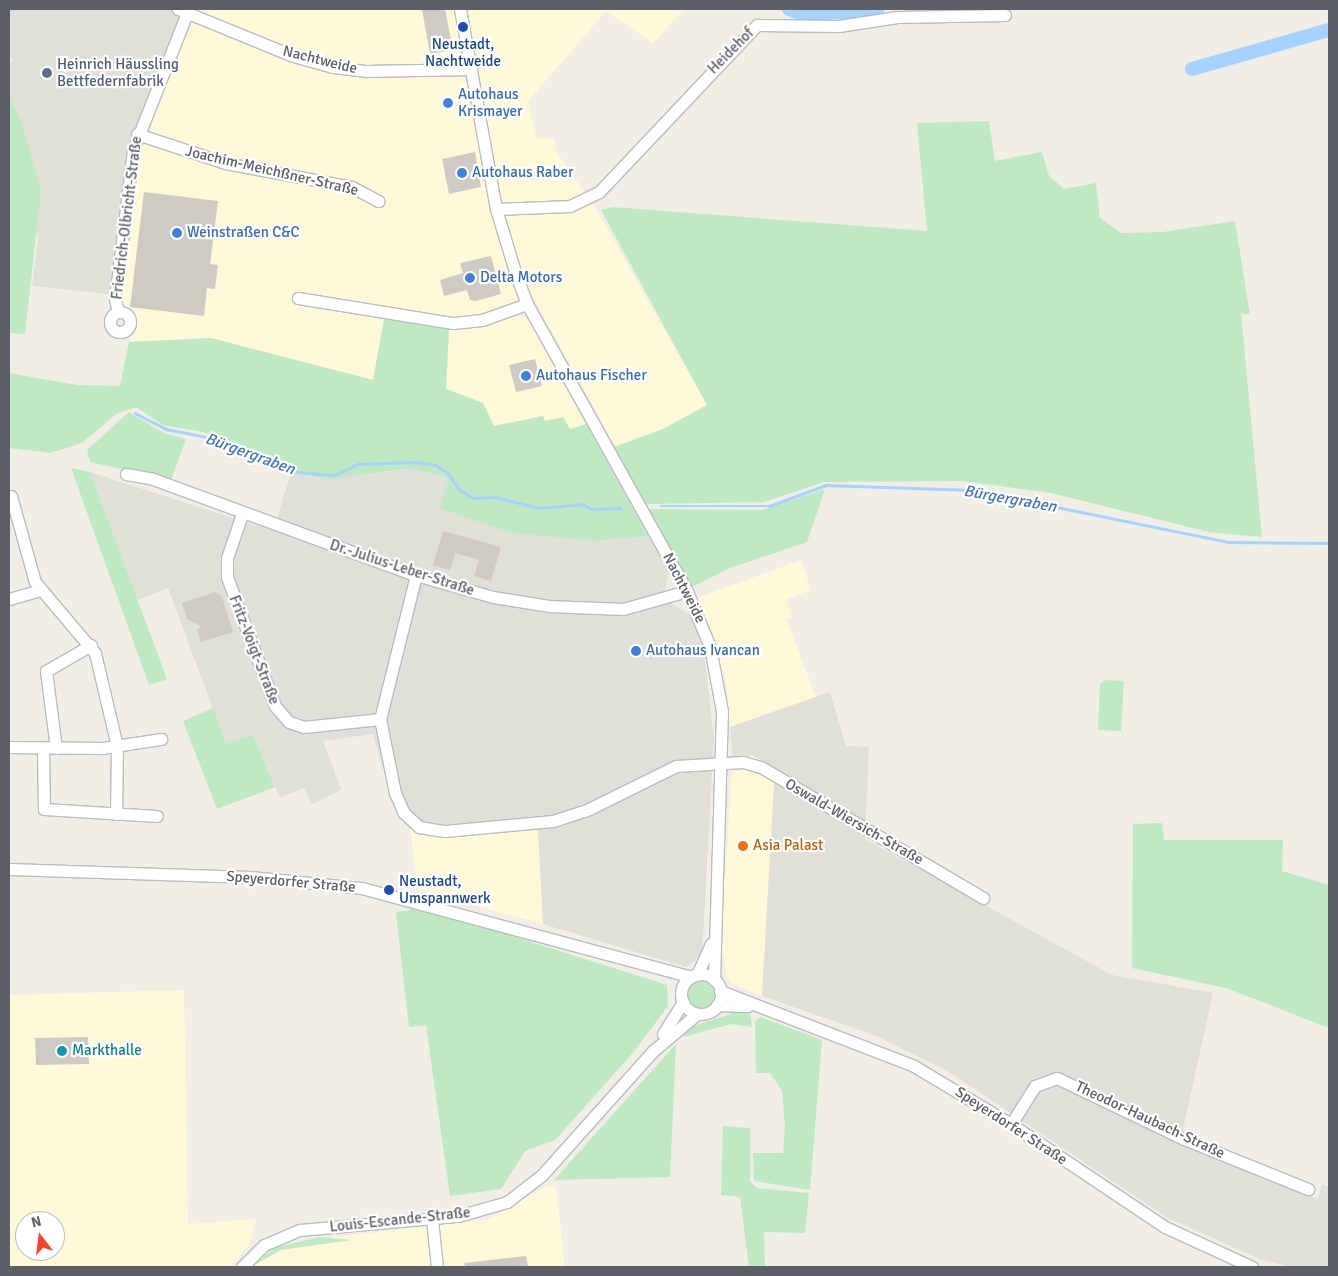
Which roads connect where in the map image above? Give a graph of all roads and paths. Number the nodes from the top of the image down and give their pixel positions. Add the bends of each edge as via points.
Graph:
1 (460, 9) edge
2 (183, 11) edge
3 (1005, 14) dead end
4 (471, 69) junction
5 (137, 134) junction
6 (378, 201) dead end
7 (496, 209) junction
8 (298, 298) dead end
9 (527, 304) junction
10 (118, 312) dead end
11 (126, 474) dead end
12 (11, 496) dead end
13 (242, 514) junction
14 (416, 575) junction
15 (40, 590) junction
16 (687, 591) junction
17 (9, 598) edge
18 (91, 646) junction
19 (380, 719) junction
20 (160, 739) dead end
21 (117, 746) junction
22 (9, 747) edge
23 (42, 748) junction
24 (56, 748) junction
25 (720, 761) junction
26 (116, 814) junction
27 (157, 816) dead end
28 (9, 868) edge
29 (983, 898) dead end
30 (713, 935) junction
31 (652, 970) junction
32 (694, 976) junction
33 (714, 980) junction
34 (720, 991) junction
35 (682, 998) junction
36 (717, 1006) junction
37 (760, 1007) junction
38 (697, 1014) junction
39 (653, 1051) junction
40 (1011, 1124) junction
41 (1308, 1189) dead end
42 (432, 1219) junction
43 (242, 1267) edge
44 (438, 1267) edge
45 (1252, 1267) edge

1 - 4 street, Nachtweide
2 - 4 street, Nachtweide via 293,56 333,67 367,71
2 - 5 street, Friedrich-Olbricht-Straße
3 - 7 street, Heidehof via 897,16 839,26 758,26 598,192 570,206
4 - 7 street, Nachtweide
5 - 6 street, Joachim-Meichßner-Straße via 225,163 352,187
5 - 10 street, Friedrich-Olbricht-Straße via 115,299
7 - 9 street, Nachtweide
8 - 9 street via 453,324 482,320
9 - 16 street, Nachtweide
11 - 13 street, Dr.-Julius-Leber-Straße via 152,480
12 - 15 street
13 - 14 street, Dr.-Julius-Leber-Straße
13 - 19 street, Fritz-Voigt-Straße via 226,558 226,577 275,706 289,722 304,727
14 - 16 street, Dr.-Julius-Leber-Straße via 493,597 580,608 642,606
14 - 19 street
15 - 17 street
15 - 18 street
16 - 25 street, Nachtweide via 704,628 720,688
18 - 21 street
18 - 24 street via 46,671
19 - 25 street, Oswald-Wiersich-Straße via 384,751 399,802 411,821 430,830 553,820 588,809 676,766
20 - 21 street
21 - 24 street
21 - 26 street
22 - 23 street
23 - 24 street
23 - 26 street via 44,809
25 - 29 street, Oswald-Wiersich-Straße via 761,767
25 - 30 street, Nachtweide
26 - 27 street
28 - 31 street, Speyerdorfer Straße via 251,877 362,888
30 - 32 street, Nachtweide
30 - 33 street, Nachtweide
31 - 32 street, Speyerdorfer Straße
31 - 35 street, Speyerdorfer Straße
32 - 33 street
32 - 35 street
33 - 34 street
34 - 36 street
34 - 37 street, Speyerdorfer Straße
35 - 38 street
35 - 39 street, Louis-Escande-Straße
36 - 37 street, Speyerdorfer Straße
36 - 38 street
37 - 40 street, Speyerdorfer Straße via 893,1056
38 - 39 street, Louis-Escande-Straße
39 - 42 street, Louis-Escande-Straße via 525,1190 486,1211
40 - 41 street, Theodor-Haubach-Straße via 1035,1086 1057,1078 1184,1139
40 - 45 street, Speyerdorfer Straße via 1165,1227
42 - 43 street, Louis-Escande-Straße via 290,1233 264,1245
42 - 44 street

